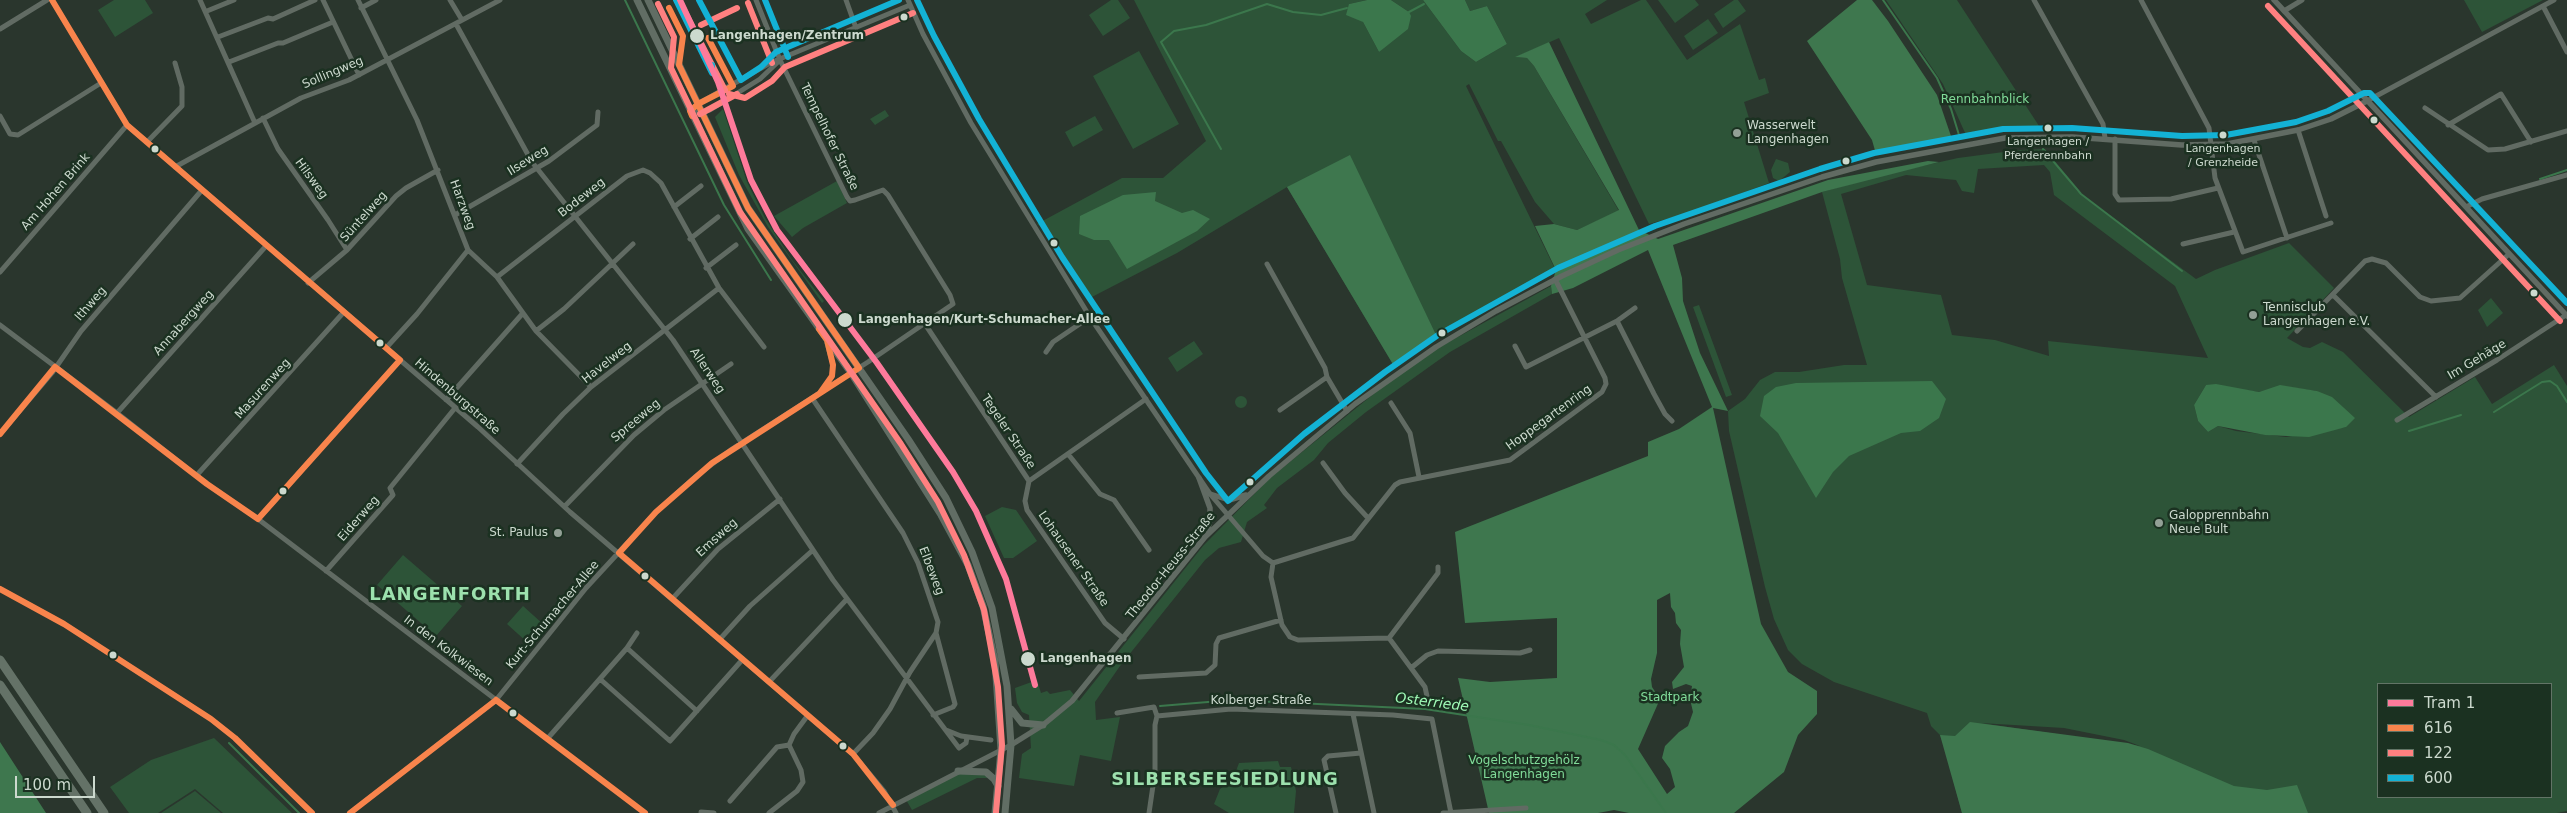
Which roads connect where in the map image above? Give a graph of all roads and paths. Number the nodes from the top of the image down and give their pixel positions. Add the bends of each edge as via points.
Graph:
1 (47, 0) edge
2 (52, 0) edge
3 (200, 0) edge
4 (234, 0) edge
5 (316, 0) edge
6 (323, 0) edge
7 (358, 0) edge
8 (376, 0) edge
9 (450, 0) edge
10 (500, 0) edge
11 (637, 0) edge
12 (648, 0) edge
13 (756, 0) edge
14 (846, 0) edge
15 (2034, 0) edge
16 (2149, 0) edge
17 (2274, 0) edge
18 (2302, 0) edge
19 (2554, 0) edge
20 (2142, 2) edge
21 (909, 3) edge
22 (2543, 6) junction
23 (361, 8) junction
24 (207, 11) junction
25 (2284, 11) junction
26 (462, 20) junction
27 (333, 22) junction
28 (456, 24) junction
29 (856, 28) junction
30 (0, 29) edge
31 (218, 38) junction
32 (2567, 52) edge
33 (387, 60) junction
34 (780, 60) junction
35 (229, 62) junction
36 (174, 63) dead end
37 (359, 75) junction
38 (101, 83) junction
39 (733, 86) junction
40 (742, 90) junction
41 (2367, 101) junction
42 (698, 104) junction
43 (2425, 108) dead end
44 (690, 111) junction
45 (598, 112) dead end
46 (702, 112) junction
47 (0, 116) edge
48 (263, 118) junction
49 (254, 123) junction
50 (127, 125) junction
51 (2448, 125) junction
52 (2298, 130) junction
53 (2567, 131) edge
54 (2105, 138) junction
55 (2115, 139) junction
56 (2254, 140) junction
57 (147, 142) junction
58 (2531, 142) junction
59 (2211, 145) junction
60 (175, 166) junction
61 (538, 168) junction
62 (438, 170) junction
63 (2567, 175) edge
64 (701, 186) dead end
65 (2218, 188) junction
66 (202, 190) junction
67 (674, 207) junction
68 (2466, 207) junction
69 (455, 215) junction
70 (2326, 216) dead end
71 (575, 217) junction
72 (718, 217) dead end
73 (2330, 223) dead end
74 (2234, 232) junction
75 (690, 238) junction
76 (2288, 238) junction
77 (633, 244) dead end
78 (2183, 244) dead end
79 (736, 245) dead end
80 (266, 246) junction
81 (347, 250) junction
82 (468, 250) junction
83 (2509, 254) junction
84 (611, 263) junction
85 (1266, 264) dead end
86 (706, 268) junction
87 (0, 272) edge
88 (497, 277) junction
89 (1555, 279) junction
90 (308, 283) junction
91 (718, 288) junction
92 (2333, 294) junction
93 (1635, 308) dead end
94 (343, 313) junction
95 (523, 314) junction
96 (2566, 316) edge
97 (1090, 317) junction
98 (1617, 321) junction
99 (925, 324) junction
100 (0, 325) edge
101 (666, 330) junction
102 (536, 331) junction
103 (2297, 331) dead end
104 (1584, 337) junction
105 (827, 340) junction
106 (1515, 346) dead end
107 (386, 348) junction
108 (764, 348) dead end
109 (1046, 352) dead end
110 (400, 360) junction
111 (731, 364) dead end
112 (55, 367) junction
113 (859, 368) junction
114 (851, 374) junction
115 (1327, 377) junction
116 (703, 383) junction
117 (591, 387) junction
118 (819, 394) junction
119 (2436, 397) junction
120 (812, 398) junction
121 (1146, 399) junction
122 (446, 400) junction
123 (1391, 403) dead end
124 (455, 408) junction
125 (1280, 410) dead end
126 (1346, 411) junction
127 (117, 413) junction
128 (2397, 420) dead end
129 (1672, 421) dead end
130 (0, 434) edge
131 (743, 442) junction
132 (1068, 454) junction
133 (1323, 463) dead end
134 (517, 464) junction
135 (196, 476) junction
136 (1419, 477) junction
137 (1199, 478) junction
138 (1029, 481) junction
139 (1210, 494) junction
140 (1248, 494) junction
141 (780, 499) junction
142 (565, 506) junction
143 (1227, 514) junction
144 (1368, 518) junction
145 (258, 519) junction
146 (1205, 537) junction
147 (813, 550) junction
148 (1149, 550) dead end
149 (619, 553) junction
150 (1272, 563) junction
151 (1438, 567) dead end
152 (326, 571) junction
153 (0, 589) edge
154 (673, 598) junction
155 (847, 599) junction
156 (1281, 620) junction
157 (936, 633) junction
158 (637, 634) dead end
159 (1389, 638) junction
160 (720, 639) junction
161 (1124, 639) junction
162 (627, 648) junction
163 (1530, 650) dead end
164 (743, 659) junction
165 (0, 660) edge
166 (1411, 668) junction
167 (1138, 677) dead end
168 (600, 679) junction
169 (906, 679) junction
170 (769, 682) junction
171 (0, 684) edge
172 (496, 700) junction
173 (1428, 701) dead end
174 (1009, 706) junction
175 (697, 711) junction
176 (1117, 713) dead end
177 (934, 714) junction
178 (1353, 714) junction
179 (808, 716) junction
180 (1157, 716) junction
181 (1043, 724) junction
182 (944, 729) junction
183 (967, 737) junction
184 (548, 738) junction
185 (991, 740) dead end
186 (789, 745) junction
187 (1010, 745) junction
188 (1001, 750) junction
189 (853, 754) junction
190 (1361, 754) junction
191 (958, 771) junction
192 (999, 789) junction
193 (730, 801) dead end
194 (892, 805) junction
195 (1526, 808) dead end
196 (701, 812) edge
197 (87, 813) edge
198 (104, 813) edge
199 (312, 813) edge
200 (350, 813) edge
201 (646, 813) edge
202 (714, 813) edge
203 (769, 813) edge
204 (879, 813) edge
205 (896, 813) edge
206 (995, 813) edge
207 (1005, 813) edge
208 (1149, 813) edge
209 (1336, 813) edge
210 (1374, 813) edge
211 (1443, 813) edge
212 (1451, 813) edge

1 - 30 street
2 - 38 street, Hindenburgstraße
3 - 24 street
4 - 24 street
5 - 31 street
6 - 27 street
7 - 23 street, Harzweg
8 - 23 street
9 - 26 street
10 - 26 street, Sollingweg
11 - 44 main road
12 - 42 main road
13 - 34 street
14 - 29 street
15 - 54 street via 2103,124
16 - 20 street
17 - 25 street
18 - 25 street
19 - 22 street
20 - 59 street via 2209,128
21 - 29 street
21 - 97 street via 971,123
22 - 32 street
22 - 41 street
23 - 33 street, Harzweg
24 - 31 street
25 - 41 street
26 - 28 street, Sollingweg
27 - 35 street
27 - 37 street
28 - 33 street, Sollingweg
28 - 61 street, Allerweg
29 - 34 street
31 - 35 street
33 - 37 street, Sollingweg
33 - 62 street, Harzweg
34 - 39 street
34 - 40 street via 767,74
34 - 99 street, Tempelhofer Straße via 846,197 850,201 883,190 888,194 950,295 953,304 950,308
35 - 49 street
36 - 57 street via 182,87 182,106
37 - 48 street, Sollingweg via 301,98
38 - 47 street via 13,136
38 - 50 street, Hindenburgstraße
39 - 40 street
39 - 42 street
40 - 46 street
41 - 52 street, Theodor-Heuss-Straße via 2331,119
41 - 68 street
42 - 44 street
42 - 46 main road
43 - 51 street
44 - 46 street
44 - 105 main road via 748,229
45 - 61 street, Ilseweg via 597,125
46 - 113 main road via 757,224
48 - 49 street, Sollingweg
48 - 81 street, Hilsweg via 278,149
49 - 60 street, Sollingweg
50 - 57 street, Hindenburgstraße
50 - 87 street, Am Hohen Brink
51 - 58 street via 2488,150
51 - 58 street via 2501,94
52 - 56 street, Theodor-Heuss-Straße
52 - 70 street
53 - 58 street
54 - 55 street, Theodor-Heuss-Straße
54 - 89 street, Theodor-Heuss-Straße via 2005,138 1846,170 1658,234
55 - 59 street, Theodor-Heuss-Straße
55 - 65 street via 2115,194 2119,200 2171,198
56 - 59 street, Theodor-Heuss-Straße
56 - 76 street
57 - 60 street, Hindenburgstraße
59 - 65 street via 2212,168
60 - 66 street, Hindenburgstraße
61 - 69 street, Ilseweg
61 - 71 street, Allerweg
62 - 69 street, Harzweg
62 - 81 street, Süntelweg via 396,196
63 - 68 street via 2482,199
64 - 67 street
65 - 74 street
66 - 80 street, Hindenburgstraße
66 - 112 street, Ithweg via 81,331
67 - 71 street, Bodeweg via 656,177 643,170 627,176
67 - 75 street, Bodeweg
68 - 83 street
69 - 82 street, Harzweg
71 - 84 street, Allerweg
71 - 88 street, Bodeweg
72 - 75 street
73 - 76 street
74 - 76 street via 2243,252
74 - 78 street
75 - 86 street, Bodeweg
77 - 84 street
79 - 86 street
80 - 90 street, Hindenburgstraße
80 - 127 street, Annabergweg
81 - 90 street, Süntelweg
82 - 88 street, Harzweg
82 - 107 street
83 - 92 street via 2455,300 2426,300 2386,263 2372,259 2364,262
83 - 96 street
84 - 101 street, Allerweg
84 - 102 street via 564,309
85 - 115 street via 1325,368
86 - 91 street, Bodeweg
88 - 95 street, Harzweg
89 - 104 street, Hoppegartenring
89 - 126 street, Theodor-Heuss-Straße via 1442,343
90 - 94 street, Hindenburgstraße
91 - 101 street, Havelweg
91 - 108 street, Bodeweg
92 - 103 street
92 - 119 street
93 - 98 street
94 - 107 street, Hindenburgstraße
94 - 135 street, Masurenweg
95 - 102 street, Harzweg
95 - 122 street
96 - 119 street, Im Gehäge
97 - 109 street via 1053,342
97 - 121 street
98 - 104 street
98 - 129 street via 1664,414
99 - 113 street, Tempelhofer Straße
99 - 138 street, Tegeler Straße
100 - 112 street, In den Kolkwiesen
101 - 116 street, Allerweg
101 - 117 street, Havelweg
102 - 117 street, Harzweg
104 - 106 street via 1526,367
104 - 136 street, Hoppegartenring via 1605,378 1602,392 1510,460
105 - 114 main road
105 - 118 street, Kurt-Schumacher-Allee via 833,365 832,376
107 - 110 street, Hindenburgstraße
110 - 122 street, Hindenburgstraße
110 - 145 street
111 - 116 street, Spreeweg
112 - 127 street, In den Kolkwiesen
112 - 130 street, Ithweg
113 - 114 street, Tempelhofer Straße
113 - 174 main road via 935,481 972,552 997,627
114 - 118 street, Kurt-Schumacher-Allee
114 - 188 main road via 948,527 974,579 994,654
115 - 125 street
115 - 126 street
116 - 131 street, Allerweg
116 - 142 street, Spreeweg via 634,435
117 - 134 street, Havelweg
118 - 120 street, Kurt-Schumacher-Allee
119 - 128 street, Im Gehäge
120 - 131 street, Kurt-Schumacher-Allee
120 - 157 street, Elbeweg via 911,547 938,622
121 - 132 street, Tegeler Straße
121 - 137 street
122 - 124 street, Hindenburgstraße
123 - 136 street via 1410,433
124 - 134 street, Hindenburgstraße
124 - 152 street, Eiderweg via 390,488 393,495
126 - 140 street, Theodor-Heuss-Straße
127 - 135 street, In den Kolkwiesen
131 - 141 street, Allerweg
131 - 149 street, Kurt-Schumacher-Allee via 695,477 656,512
132 - 138 street, Tegeler Straße
132 - 148 street via 1100,494 1114,500
133 - 144 street
134 - 142 street, Hindenburgstraße
135 - 145 street, In den Kolkwiesen
136 - 144 street, Hoppegartenring via 1395,485
137 - 139 street
137 - 146 street via 1210,514
138 - 161 street, Lohausener Straße via 1025,501 1027,510 1105,623
139 - 140 street via 1229,500
139 - 143 street
140 - 143 street, Theodor-Heuss-Straße
141 - 147 street, Allerweg
141 - 154 street, Emsweg via 718,549
142 - 149 street, Hindenburgstraße
143 - 146 street, Theodor-Heuss-Straße
143 - 150 street via 1262,556
144 - 150 street, Hoppegartenring via 1349,540
145 - 152 street, In den Kolkwiesen
146 - 161 street, Theodor-Heuss-Straße
147 - 155 street, Allerweg
147 - 160 street via 756,600
149 - 154 street
149 - 172 street, Kurt-Schumacher-Allee via 586,588
150 - 156 street via 1271,577
151 - 159 street via 1438,573
152 - 172 street, In den Kolkwiesen
153 - 199 street via 64,624 224,729
154 - 160 street
155 - 169 street, Allerweg
155 - 170 street
156 - 159 street via 1287,634 1298,640
156 - 167 street via 1219,638 1215,665 1206,674
157 - 169 street
157 - 177 street, Elbeweg via 955,704
158 - 162 street
159 - 166 street
160 - 164 street
161 - 181 street, Theodor-Heuss-Straße via 1072,701
162 - 168 street
162 - 175 street
163 - 166 street via 1438,651
164 - 170 street
164 - 175 street
165 - 198 highway
166 - 173 street via 1425,687
168 - 175 street via 670,741
168 - 184 street
169 - 177 street, Allerweg
169 - 189 street via 881,722
170 - 179 street
171 - 197 highway
172 - 184 street, In den Kolkwiesen
172 - 200 street, Kurt-Schumacher-Allee
174 - 181 main road via 1022,722
174 - 187 main road
176 - 180 street via 1154,707
177 - 182 street, Allerweg
178 - 180 street, Kolberger Straße via 1231,709
178 - 190 street
178 - 212 street, Kolberger Straße via 1432,719
179 - 186 street
179 - 189 street
180 - 208 street via 1156,772
181 - 187 street, Theodor-Heuss-Straße
182 - 183 street, Allerweg
182 - 183 street, Allerweg via 959,748 966,743
183 - 185 street, Allerweg
184 - 201 street, In den Kolkwiesen
186 - 193 street via 777,747
186 - 203 street via 801,770 802,782 797,791
187 - 188 street
187 - 207 main road
188 - 191 street
188 - 192 main road
189 - 194 street
190 - 209 street via 1328,756 1324,760
190 - 210 street
191 - 192 main road via 986,772
191 - 194 street
192 - 206 main road
194 - 204 street
194 - 205 street
195 - 212 street
196 - 202 street
211 - 212 street

